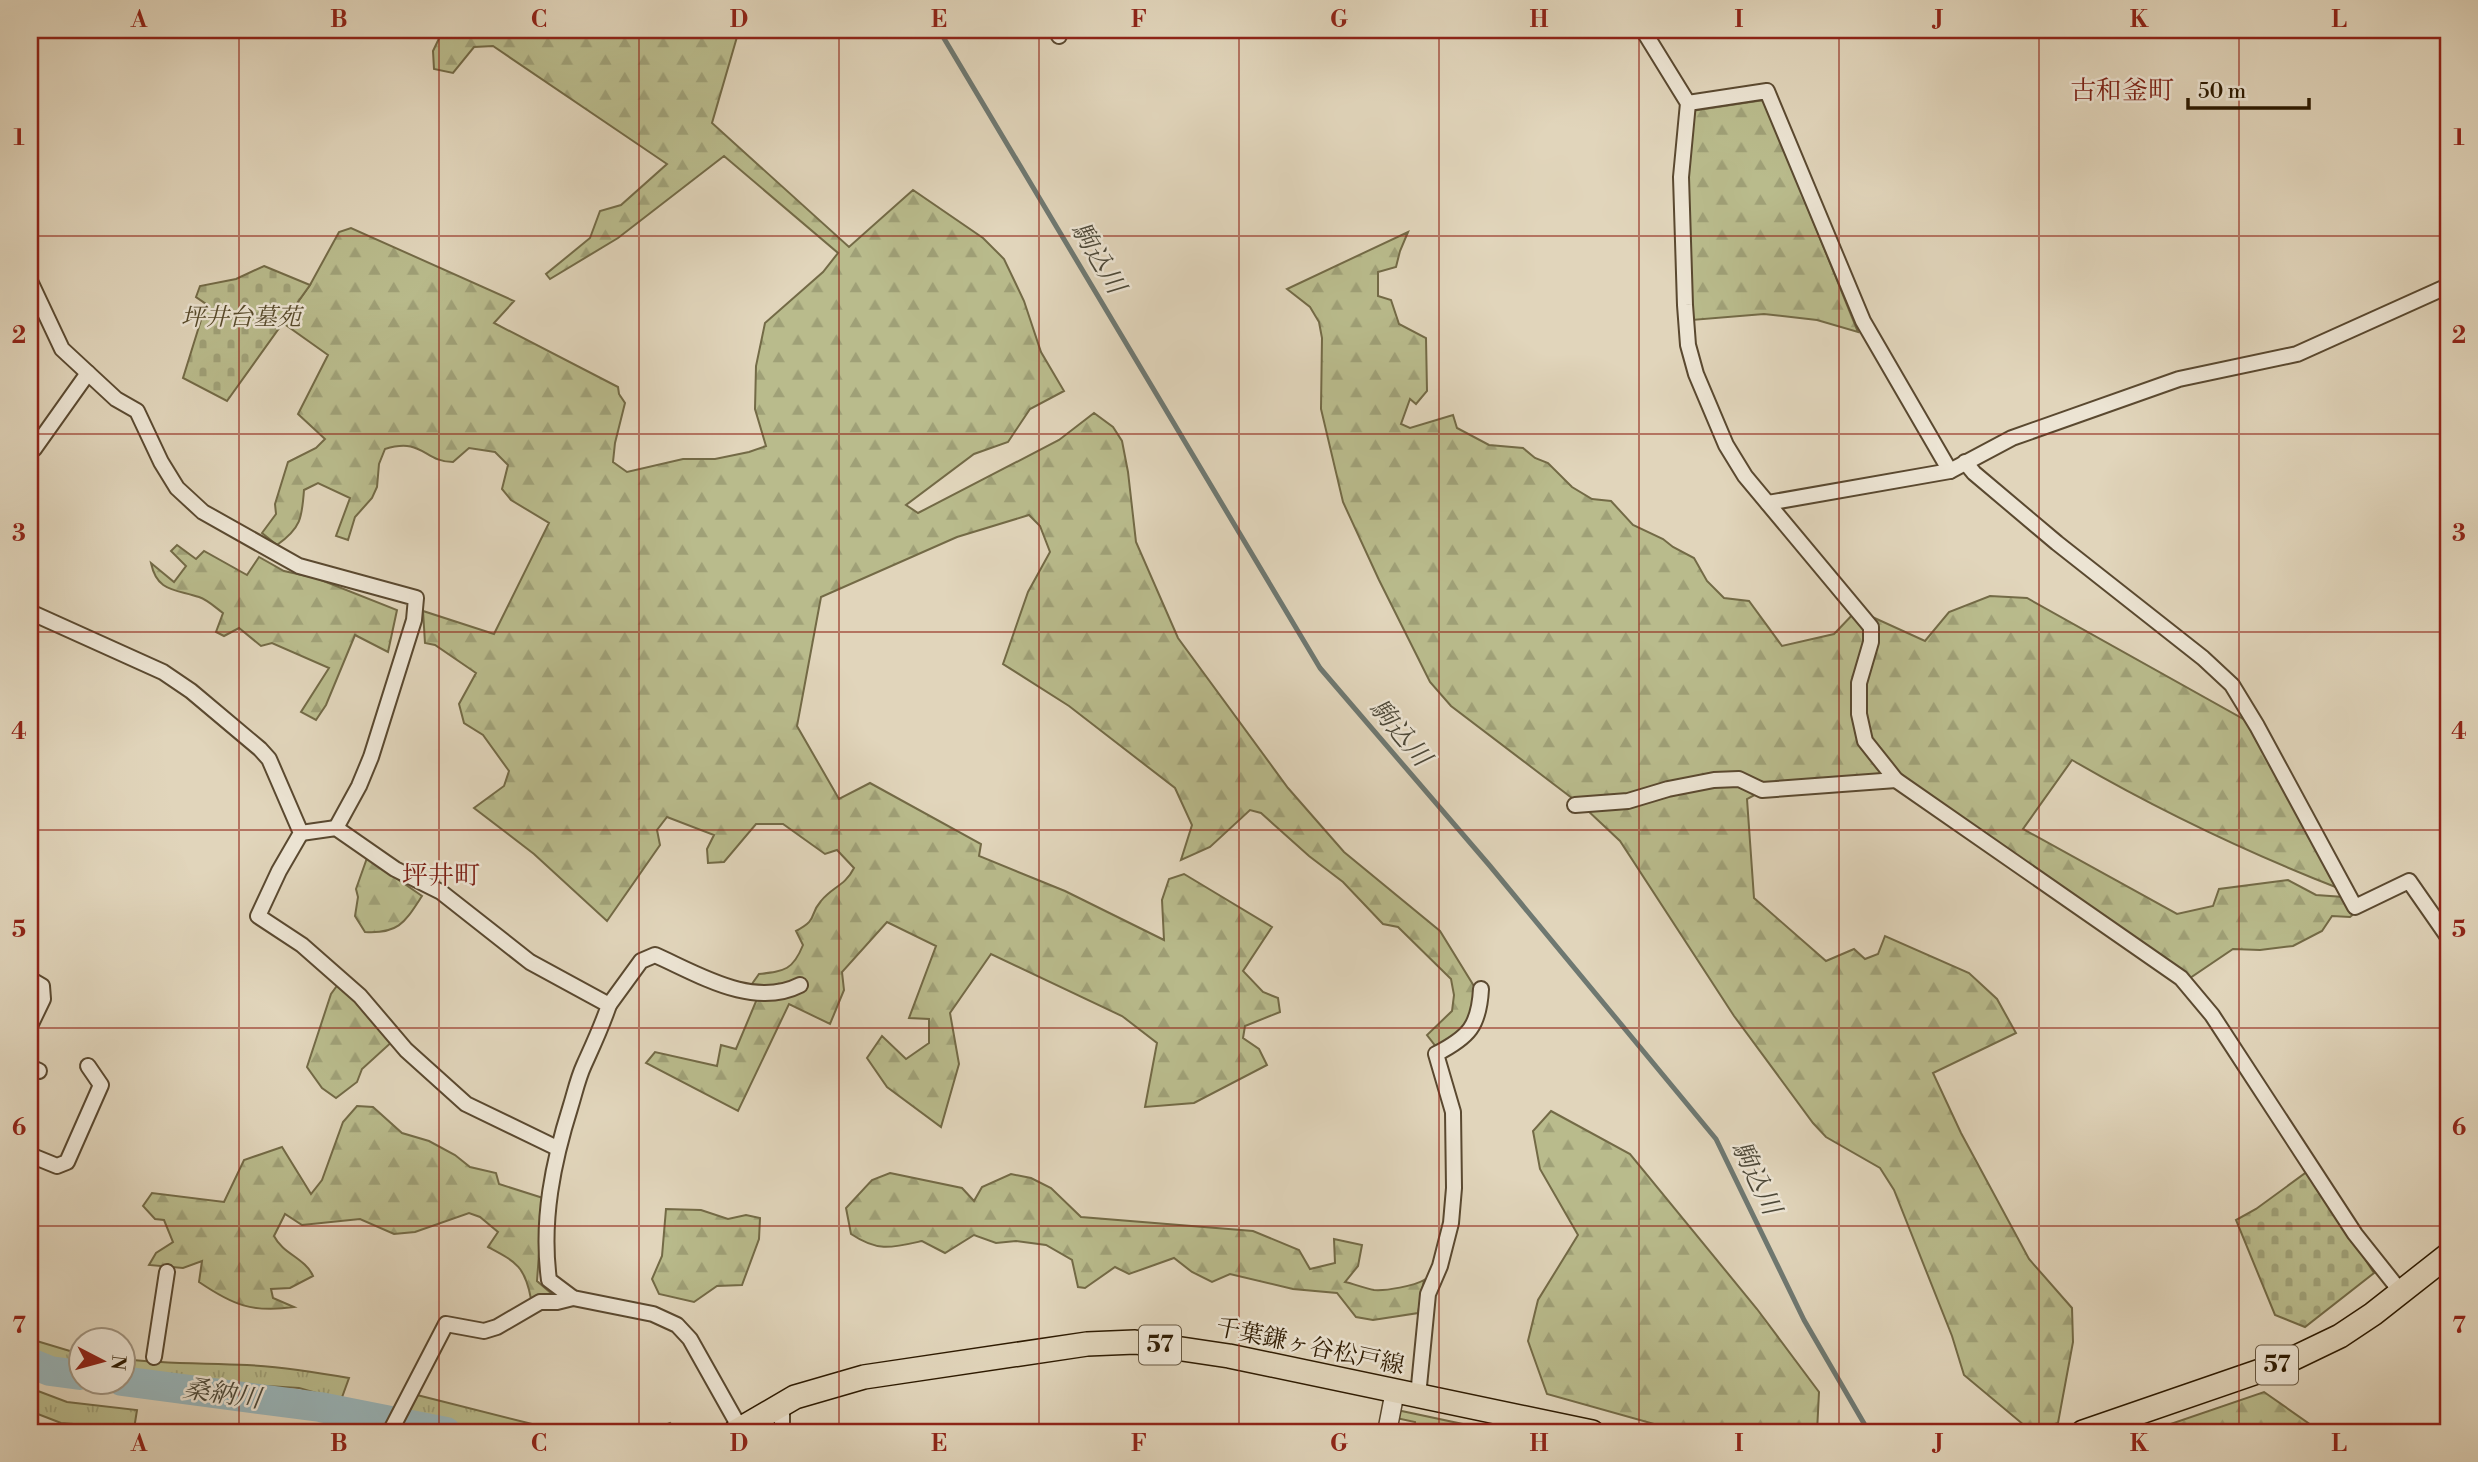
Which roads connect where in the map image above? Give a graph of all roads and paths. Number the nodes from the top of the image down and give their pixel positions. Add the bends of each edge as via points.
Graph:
1 (1643, 30) edge
2 (1688, 103) junction
3 (30, 281) edge
4 (2448, 286) edge
5 (88, 373) junction
6 (30, 447) edge
7 (1965, 462) junction
8 (1950, 471) junction
9 (1768, 503) junction
10 (30, 612) edge
11 (1896, 780) junction
12 (1575, 806) dead end
13 (336, 828) junction
14 (301, 833) junction
15 (2448, 937) edge
16 (30, 979) edge
17 (800, 985) dead end
18 (1481, 989) dead end
19 (609, 1005) junction
20 (30, 1026) edge
21 (88, 1066) dead end
22 (557, 1148) junction
23 (30, 1155) edge
24 (2448, 1255) edge
25 (167, 1272) dead end
26 (2402, 1292) junction
27 (573, 1298) junction
28 (154, 1357) dead end
29 (1395, 1391) junction
30 (1418, 1396) junction
31 (782, 1403) junction
32 (738, 1430) edge
33 (390, 1432) edge
34 (782, 1432) edge
35 (1387, 1432) edge
36 (1592, 1432) edge
37 (2083, 1432) edge

1 - 2 street
2 - 8 street via 1767,92 1863,321
2 - 9 street via 1681,177 1688,345 1726,445
3 - 5 street via 62,349
4 - 7 street via 2297,354 2179,379 2012,438
5 - 6 street via 34,449
5 - 13 street via 116,399 138,411 177,488 204,512 299,566 416,598 414,620 371,757
7 - 8 street
7 - 15 street via 2046,535 2232,685 2355,907 2409,881
8 - 9 street
9 - 11 street via 1871,627 1859,682 1859,714 1865,741
10 - 14 street via 163,672 191,691 269,759
11 - 12 street via 1762,790 1739,779 1714,780 1628,801
11 - 26 street via 2181,978 2212,1015 2355,1234
13 - 14 street
13 - 19 street via 395,869 441,892 530,962
14 - 22 street via 258,916 302,945 360,996 407,1051 466,1104
16 - 20 street via 42,986 43,999
17 - 19 street via 773,994 740,991 655,955 641,961
18 - 30 street via 1479,1014 1460,1042 1436,1054 1453,1112 1454,1188 1448,1234 1428,1294
19 - 22 street via 583,1066
21 - 23 street via 101,1085 67,1161 57,1166
22 - 27 street via 545,1252 549,1280
24 - 26 main road, 57
25 - 28 street
26 - 37 main road, 57 via 2340,1336 2296,1357
27 - 32 street via 653,1314 677,1325 690,1339
27 - 33 street via 540,1302 484,1331 446,1324
29 - 30 main road, 千葉鎌ヶ谷松戸線 / 57
29 - 31 main road, 千葉鎌ヶ谷松戸線 / 57 via 1229,1356 1135,1342 1087,1344 864,1377
29 - 35 street
30 - 36 main road, 千葉鎌ヶ谷松戸線 / 57
31 - 32 main road, 千葉鎌ヶ谷松戸線 / 57
31 - 34 street

